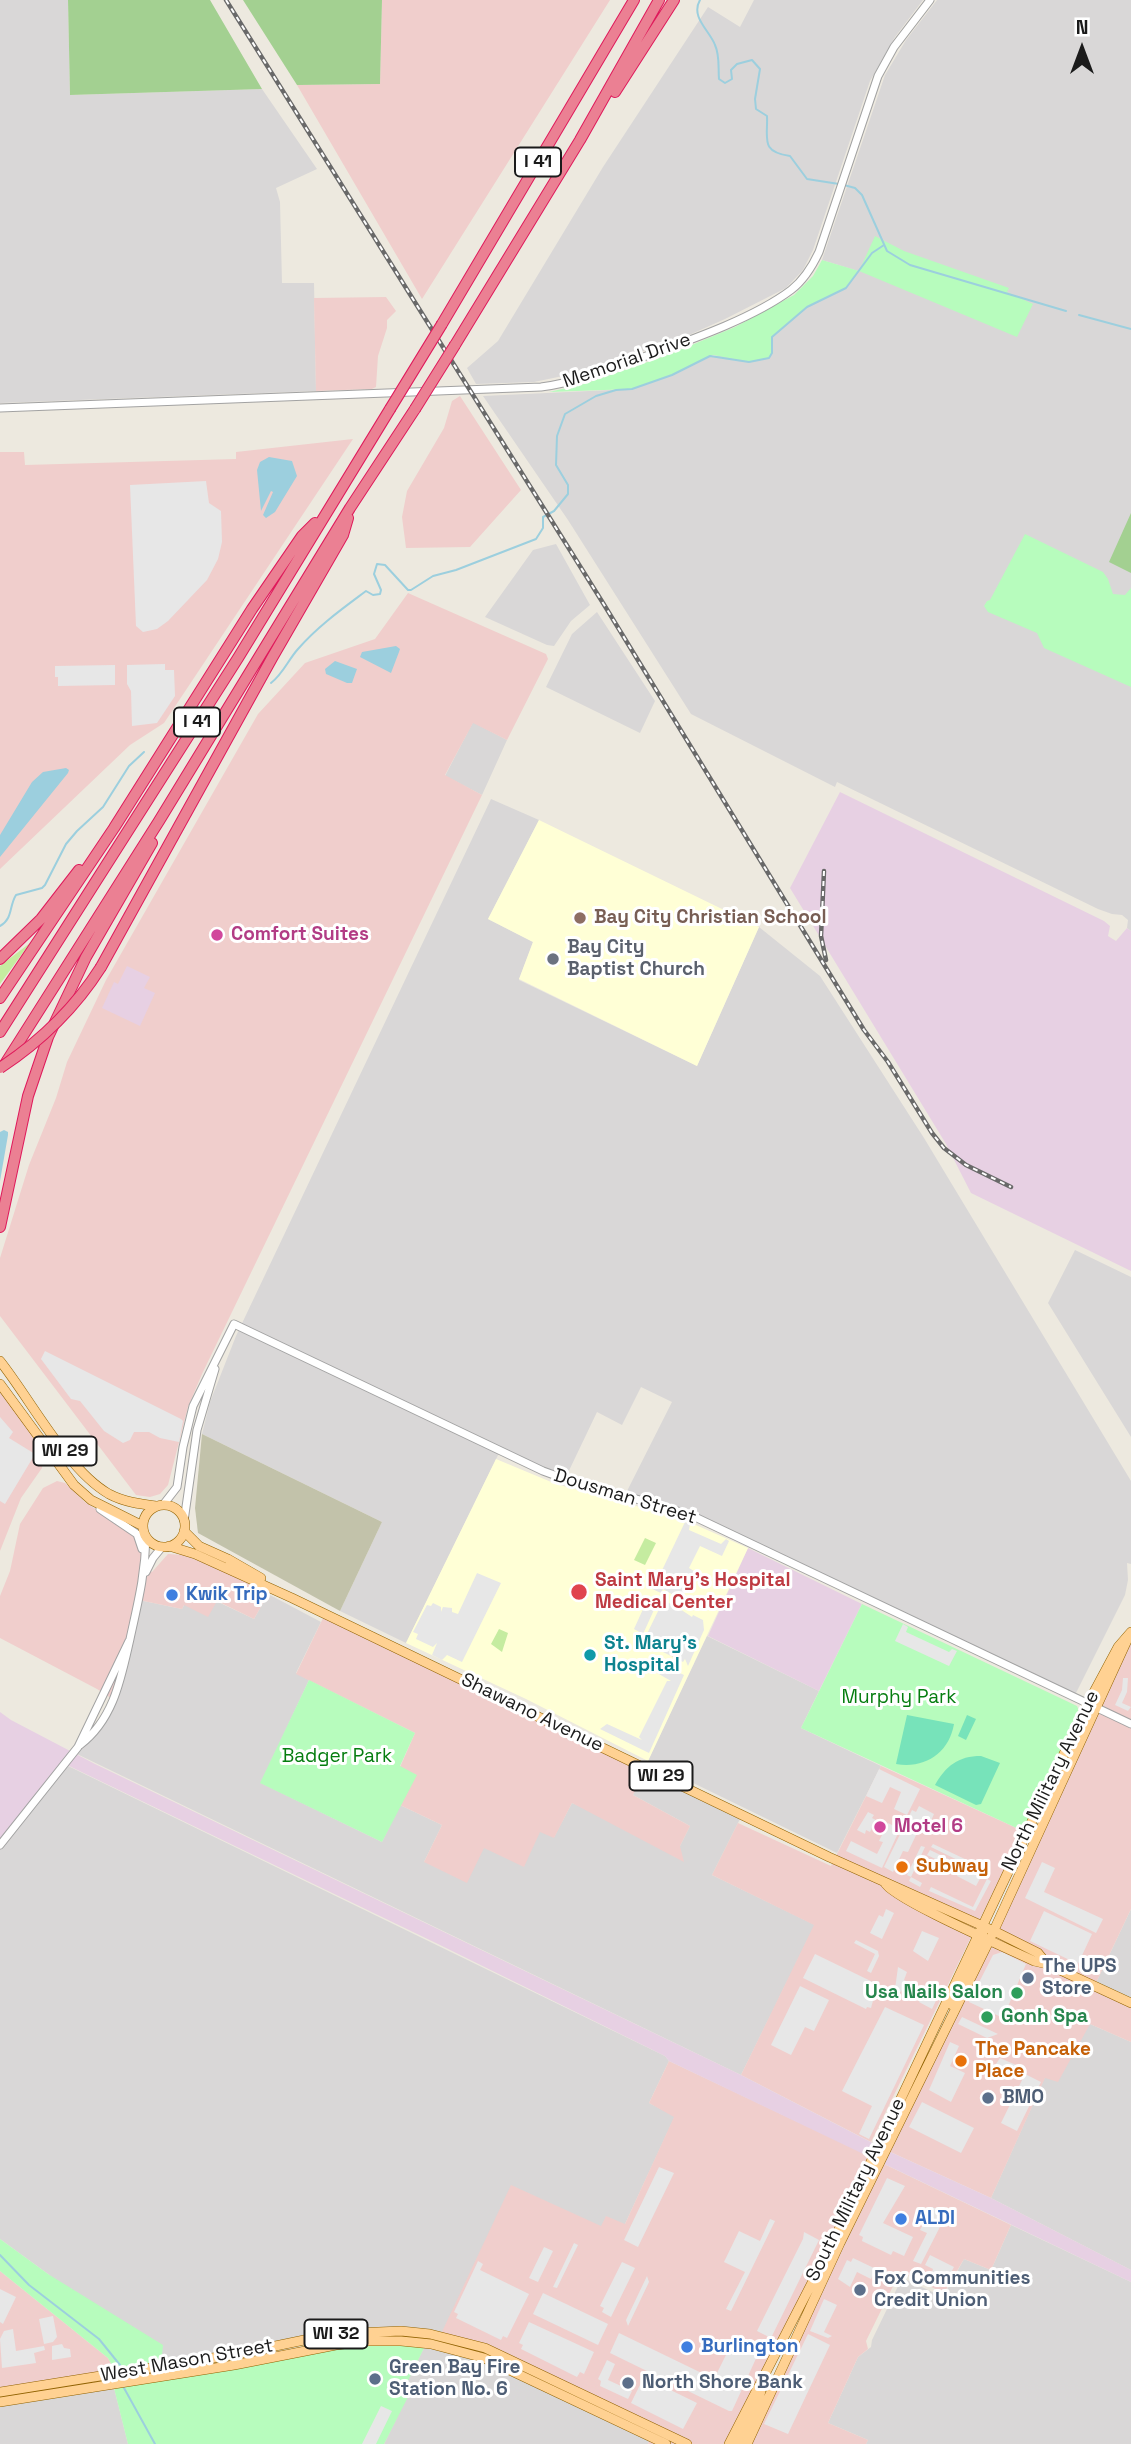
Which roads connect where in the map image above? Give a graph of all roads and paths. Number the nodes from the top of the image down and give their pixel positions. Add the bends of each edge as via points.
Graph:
1 (634, 0) edge
2 (659, 0) edge
3 (674, 0) edge
4 (930, 0) edge
5 (580, 140) junction
6 (0, 408) edge
7 (350, 508) junction
8 (327, 511) junction
9 (124, 813) junction
10 (159, 821) junction
11 (0, 958) edge
12 (0, 998) edge
13 (0, 1032) edge
14 (0, 1070) edge
15 (0, 1227) edge
16 (218, 1358) junction
17 (0, 1362) edge
18 (0, 1384) edge
19 (74, 1485) junction
20 (159, 1506) junction
21 (143, 1526) junction
22 (184, 1526) junction
23 (146, 1537) junction
24 (166, 1547) junction
25 (145, 1565) junction
26 (144, 1579) junction
27 (292, 1598) junction
28 (1131, 1632) edge
29 (1088, 1703) junction
30 (1098, 1708) junction
31 (1131, 1724) edge
32 (0, 1845) edge
33 (986, 1933) junction
34 (1131, 2003) edge
35 (769, 2366) junction
36 (0, 2392) edge
37 (0, 2402) edge
38 (666, 2444) edge
39 (687, 2444) edge
40 (729, 2444) edge
41 (738, 2444) edge
42 (747, 2444) edge

1 - 8 highway, I 41, bridge
2 - 5 highway, I 41
3 - 5 highway
4 - 6 street, Memorial Drive via 880,72 806,275 787,293 712,331 581,379 525,388
5 - 7 highway, I 41, bridge
7 - 10 highway, I 41
7 - 14 highway, bridge via 343,535 101,967 59,1020
8 - 9 highway via 288,556
8 - 13 highway, I 41
9 - 11 highway via 112,822 41,919
9 - 12 highway
10 - 14 highway, I 41
10 - 15 highway via 150,847 86,957 48,1037 28,1096
16 - 20 street via 190,1418 177,1487
16 - 22 street via 197,1430
16 - 29 street, Dousman Street via 234,1324 543,1471 695,1517
17 - 20 main road, WI 29 via 95,1485 127,1502
18 - 19 main road, WI 29
19 - 21 main road, WI 29 via 91,1500
19 - 25 street via 83,1498 136,1534
20 - 21 main road via 146,1514
20 - 22 main road, WI 29 via 176,1509
21 - 23 main road
22 - 24 main road via 179,1541
22 - 27 main road, Shawano Avenue / WI 29 via 199,1546
23 - 24 main road, WI 29
23 - 25 street
24 - 26 street via 153,1558
24 - 27 main road, Shawano Avenue / WI 29 via 195,1554
25 - 26 street
26 - 32 street via 114,1700 89,1738
27 - 33 main road, Shawano Avenue / WI 29 via 891,1883
28 - 29 main road, North Military Avenue
28 - 30 main road, North Military Avenue
29 - 30 street, Dousman Street
29 - 33 main road, North Military Avenue via 1019,1848
30 - 31 street, Dousman Street
30 - 33 main road, North Military Avenue
33 - 34 main road, Shawano Avenue / WI 29 via 1034,1961
33 - 35 main road, South Military Avenue
33 - 42 main road, South Military Avenue
35 - 40 main road, South Military Avenue
35 - 41 main road
36 - 39 main road, West Mason Street / WI 32 via 333,2334 401,2331 485,2348
37 - 38 main road, West Mason Street / WI 32 via 336,2345 401,2341 484,2358

